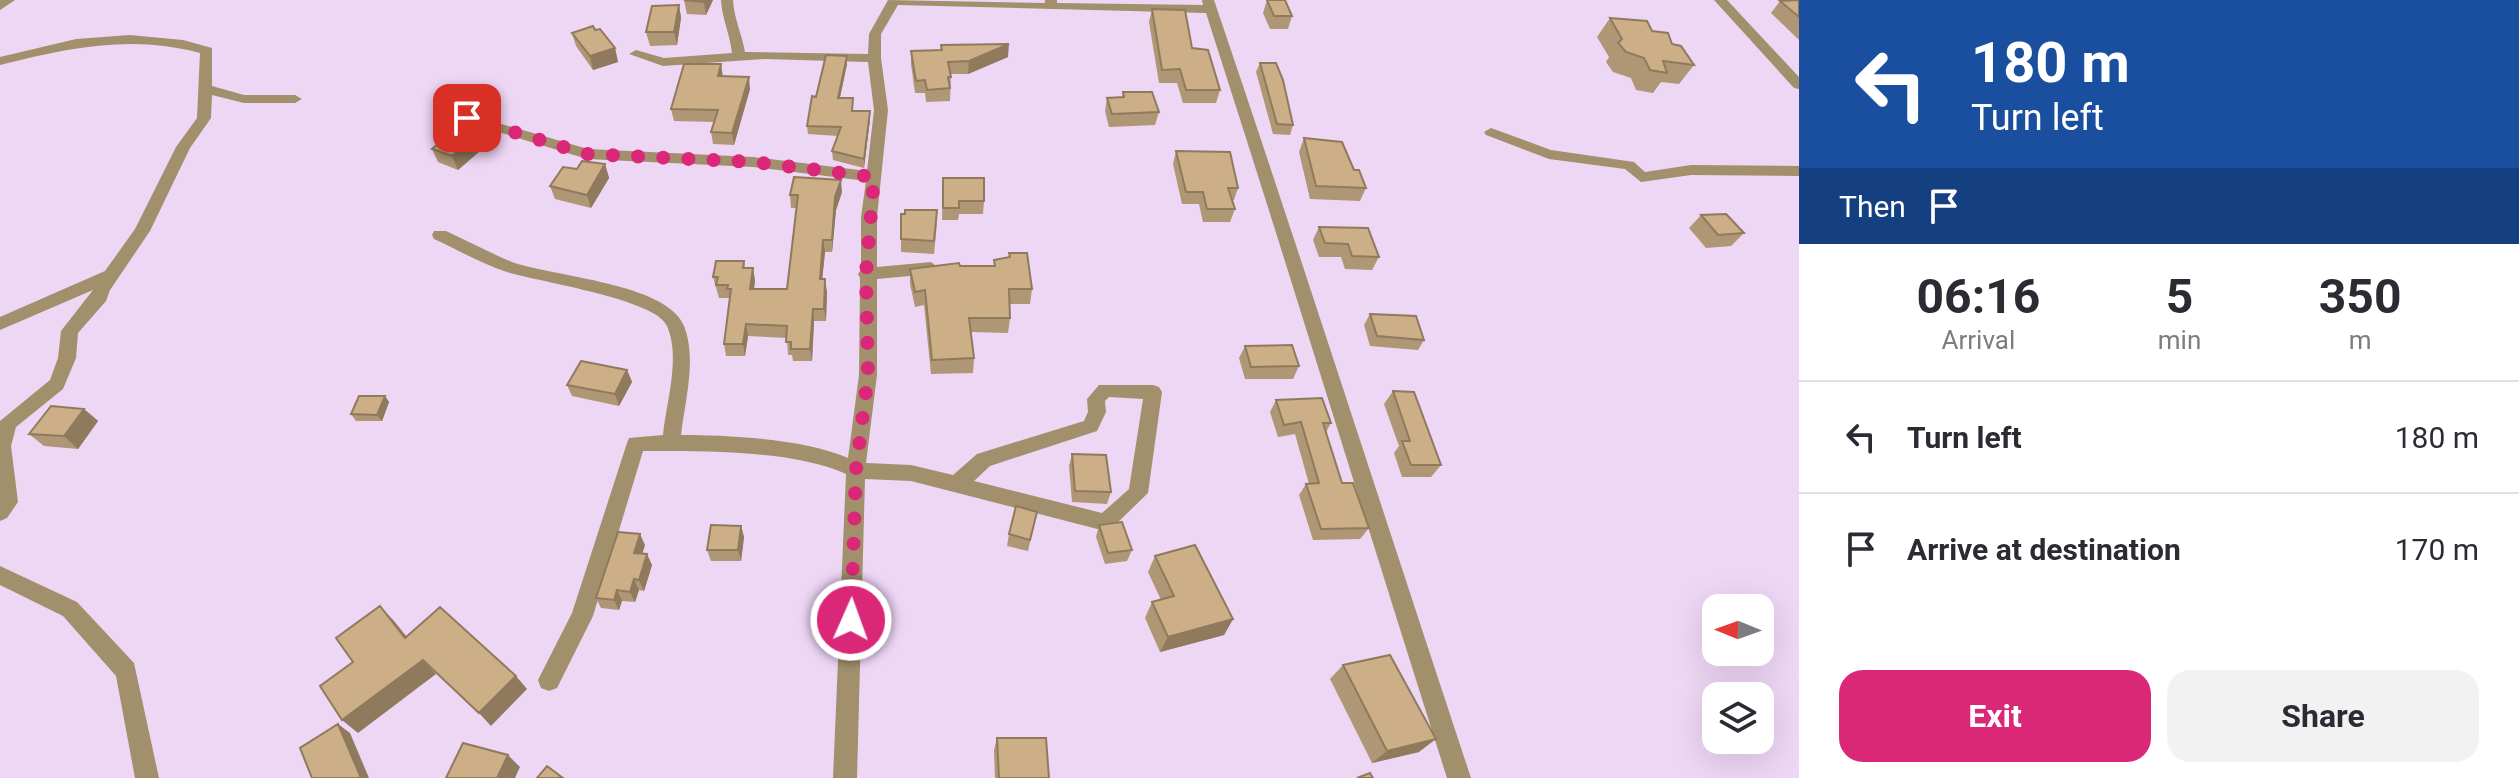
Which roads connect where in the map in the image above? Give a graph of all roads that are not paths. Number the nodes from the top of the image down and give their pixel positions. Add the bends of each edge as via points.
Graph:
1 (9, 0) edge
2 (727, 0) edge
3 (1720, 0) edge
4 (894, 1) edge
5 (1051, 3) edge
6 (1208, 5) edge
7 (0, 6) edge
8 (636, 54) dead end
9 (739, 57) junction
10 (874, 58) junction
11 (0, 61) edge
12 (1799, 85) edge
13 (206, 89) junction
14 (295, 99) dead end
15 (467, 118) dead end
16 (1491, 132) dead end
17 (1799, 171) edge
18 (874, 177) junction
19 (440, 235) dead end
20 (943, 268) edge
21 (866, 274) junction
22 (110, 276) junction
23 (0, 324) edge
24 (4, 426) edge
25 (671, 444) junction
26 (856, 470) junction
27 (956, 484) junction
28 (0, 512) edge
29 (1, 575) edge
30 (549, 680) dead end
31 (147, 778) edge
32 (845, 778) edge
33 (1459, 778) edge

1 - 7 street
2 - 9 street
3 - 12 street
4 - 5 street
4 - 10 street via 875,34
5 - 6 street
6 - 33 street
8 - 9 street via 663,62
9 - 10 street
10 - 18 street via 881,110
11 - 13 street via 98,39 186,44 207,51
13 - 14 street via 244,99
13 - 22 street via 204,118 183,147 142,231
15 - 18 street via 587,154 753,162
16 - 17 street via 1549,154 1629,165 1641,177 1746,167
18 - 21 street
19 - 25 street via 509,267 664,309 680,344
20 - 21 street
21 - 26 street via 868,375
22 - 23 street
22 - 24 street via 100,297 70,331 57,384
24 - 28 street via 8,502
25 - 26 street via 825,456
25 - 30 street via 636,443 582,616
26 - 27 street via 911,473
26 - 32 street
27 - 27 street via 984,460 1090,426 1096,399 1105,390 1153,392 1138,493 1105,522
29 - 31 street via 70,609 126,671

